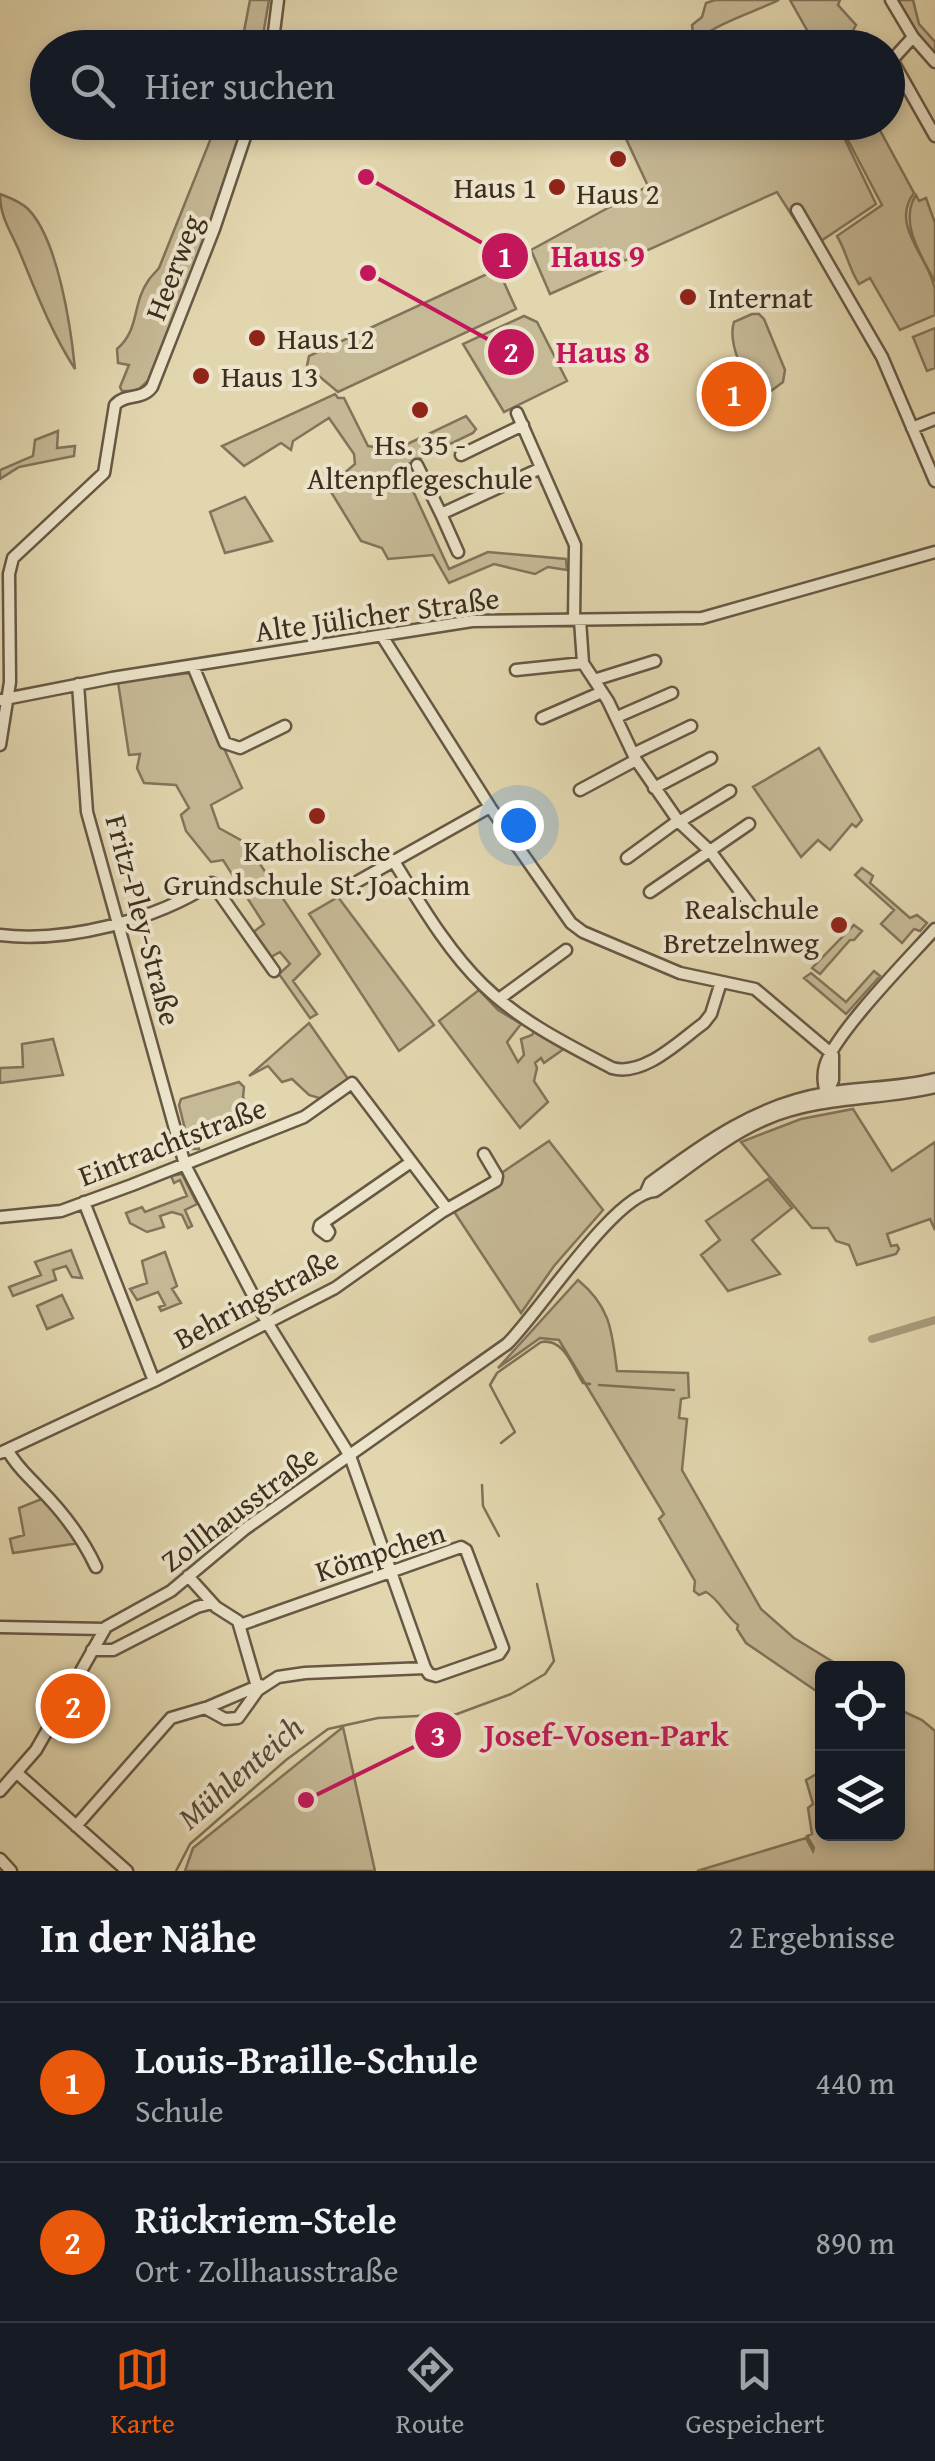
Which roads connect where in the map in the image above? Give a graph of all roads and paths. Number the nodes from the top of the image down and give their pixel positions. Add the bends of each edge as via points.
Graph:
1 (278, 0) edge
2 (892, 0) edge
3 (274, 30) edge
4 (913, 37) junction
5 (905, 46) edge
6 (935, 62) edge
7 (905, 83) edge
8 (935, 136) edge
9 (244, 140) edge
10 (796, 210) dead end
11 (517, 413) dead end
12 (935, 419) edge
13 (524, 425) junction
14 (912, 428) junction
15 (460, 456) dead end
16 (417, 464) dead end
17 (540, 469) junction
18 (935, 482) edge
19 (441, 514) junction
20 (458, 552) dead end
21 (935, 552) edge
22 (577, 620) junction
23 (382, 636) junction
24 (655, 661) dead end
25 (584, 663) junction
26 (192, 666) junction
27 (516, 670) dead end
28 (594, 680) junction
29 (78, 684) junction
30 (602, 692) junction
31 (672, 692) dead end
32 (5, 699) edge
33 (617, 717) junction
34 (542, 718) dead end
35 (285, 726) dead end
36 (691, 726) dead end
37 (0, 744) edge
38 (635, 757) junction
39 (712, 758) dead end
40 (654, 788) junction
41 (580, 790) dead end
42 (730, 792) dead end
43 (490, 807) junction
44 (679, 821) junction
45 (749, 824) dead end
46 (710, 851) junction
47 (627, 858) dead end
48 (394, 860) junction
49 (338, 889) dead end
50 (650, 892) dead end
51 (754, 910) dead end
52 (118, 922) junction
53 (935, 929) edge
54 (0, 935) edge
55 (566, 950) dead end
56 (274, 971) dead end
57 (721, 982) junction
58 (499, 999) junction
59 (832, 1054) junction
60 (935, 1079) edge
61 (935, 1087) edge
62 (827, 1098) junction
63 (484, 1154) dead end
64 (411, 1162) junction
65 (185, 1165) junction
66 (84, 1202) junction
67 (447, 1209) junction
68 (0, 1217) edge
69 (323, 1222) dead end
70 (268, 1324) junction
71 (154, 1381) junction
72 (4, 1452) edge
73 (350, 1456) junction
74 (96, 1567) dead end
75 (390, 1572) junction
76 (188, 1576) junction
77 (212, 1603) junction
78 (240, 1625) junction
79 (0, 1627) edge
80 (104, 1630) junction
81 (92, 1650) junction
82 (426, 1668) junction
83 (261, 1686) junction
84 (206, 1708) junction
85 (18, 1774) junction
86 (0, 1791) edge
87 (76, 1826) junction
88 (0, 1859) edge
89 (12, 1871) edge
90 (126, 1871) edge

1 - 3 street
2 - 4 street
4 - 5 street
4 - 6 street
7 - 8 street
9 - 32 street, Heerweg via 156,379 148,392 116,405 104,474 12,558
10 - 14 street via 882,357
11 - 13 street
12 - 14 street
13 - 15 street
13 - 17 street
14 - 18 street
16 - 19 street
17 - 19 street
17 - 22 street via 575,545
19 - 20 street
21 - 22 street, Alte Jülicher Straße via 702,618
22 - 23 street, Alte Jülicher Straße via 472,621
22 - 25 street
23 - 26 street, Alte Jülicher Straße
23 - 43 street
24 - 28 street
25 - 27 street
25 - 28 street
26 - 29 street, Alte Jülicher Straße
26 - 35 street via 225,743 240,748
28 - 30 street
29 - 32 street, Alte Jülicher Straße
29 - 52 street, Fritz-Pley-Straße via 84,793
30 - 33 street
30 - 34 street
31 - 33 street
32 - 37 street
33 - 38 street
36 - 38 street
38 - 40 street
38 - 41 street
39 - 40 street
40 - 44 street
42 - 44 street
43 - 48 street
43 - 57 street via 576,928 680,973
44 - 46 street
44 - 47 street
45 - 46 street
46 - 50 street
46 - 51 street
48 - 49 street
48 - 58 street via 466,967
52 - 54 street via 47,936
52 - 56 street via 177,905 215,881
52 - 65 street, Fritz-Pley-Straße
53 - 59 street
55 - 58 street
57 - 58 street via 704,1024 630,1069 612,1068 572,1047
57 - 59 street via 762,994
59 - 62 street
60 - 62 street
61 - 62 street
62 - 73 street, Zollhausstraße via 764,1109 658,1177 592,1240 507,1344
63 - 67 street, Behringstraße via 496,1181
64 - 65 street, Eintrachtstraße via 352,1083 304,1117
64 - 67 street
64 - 69 street
65 - 66 street, Eintrachtstraße
65 - 70 street, Fritz-Pley-Straße
66 - 68 street, Eintrachtstraße via 52,1213
66 - 71 street
67 - 70 street, Behringstraße via 336,1288
70 - 71 street, Behringstraße
70 - 73 street, Fritz-Pley-Straße
71 - 72 street, Behringstraße
72 - 74 street
73 - 75 street, Fritz-Pley-Straße
73 - 76 street, Zollhausstraße
75 - 78 street, Kömpchen
75 - 82 street, Fritz-Pley-Straße
75 - 82 street, Kömpchen via 464,1548 503,1644 499,1654 444,1674 433,1676
76 - 77 street
76 - 80 street, Zollhausstraße
77 - 78 street
77 - 81 street via 114,1650
78 - 83 street
79 - 80 street
80 - 81 street, Zollhausstraße
81 - 85 street, Zollhausstraße
82 - 83 street via 305,1672
83 - 84 street
83 - 84 street via 238,1718
84 - 87 street via 171,1718
85 - 86 street, Zollhausstraße
85 - 87 street
87 - 90 street
88 - 89 street

